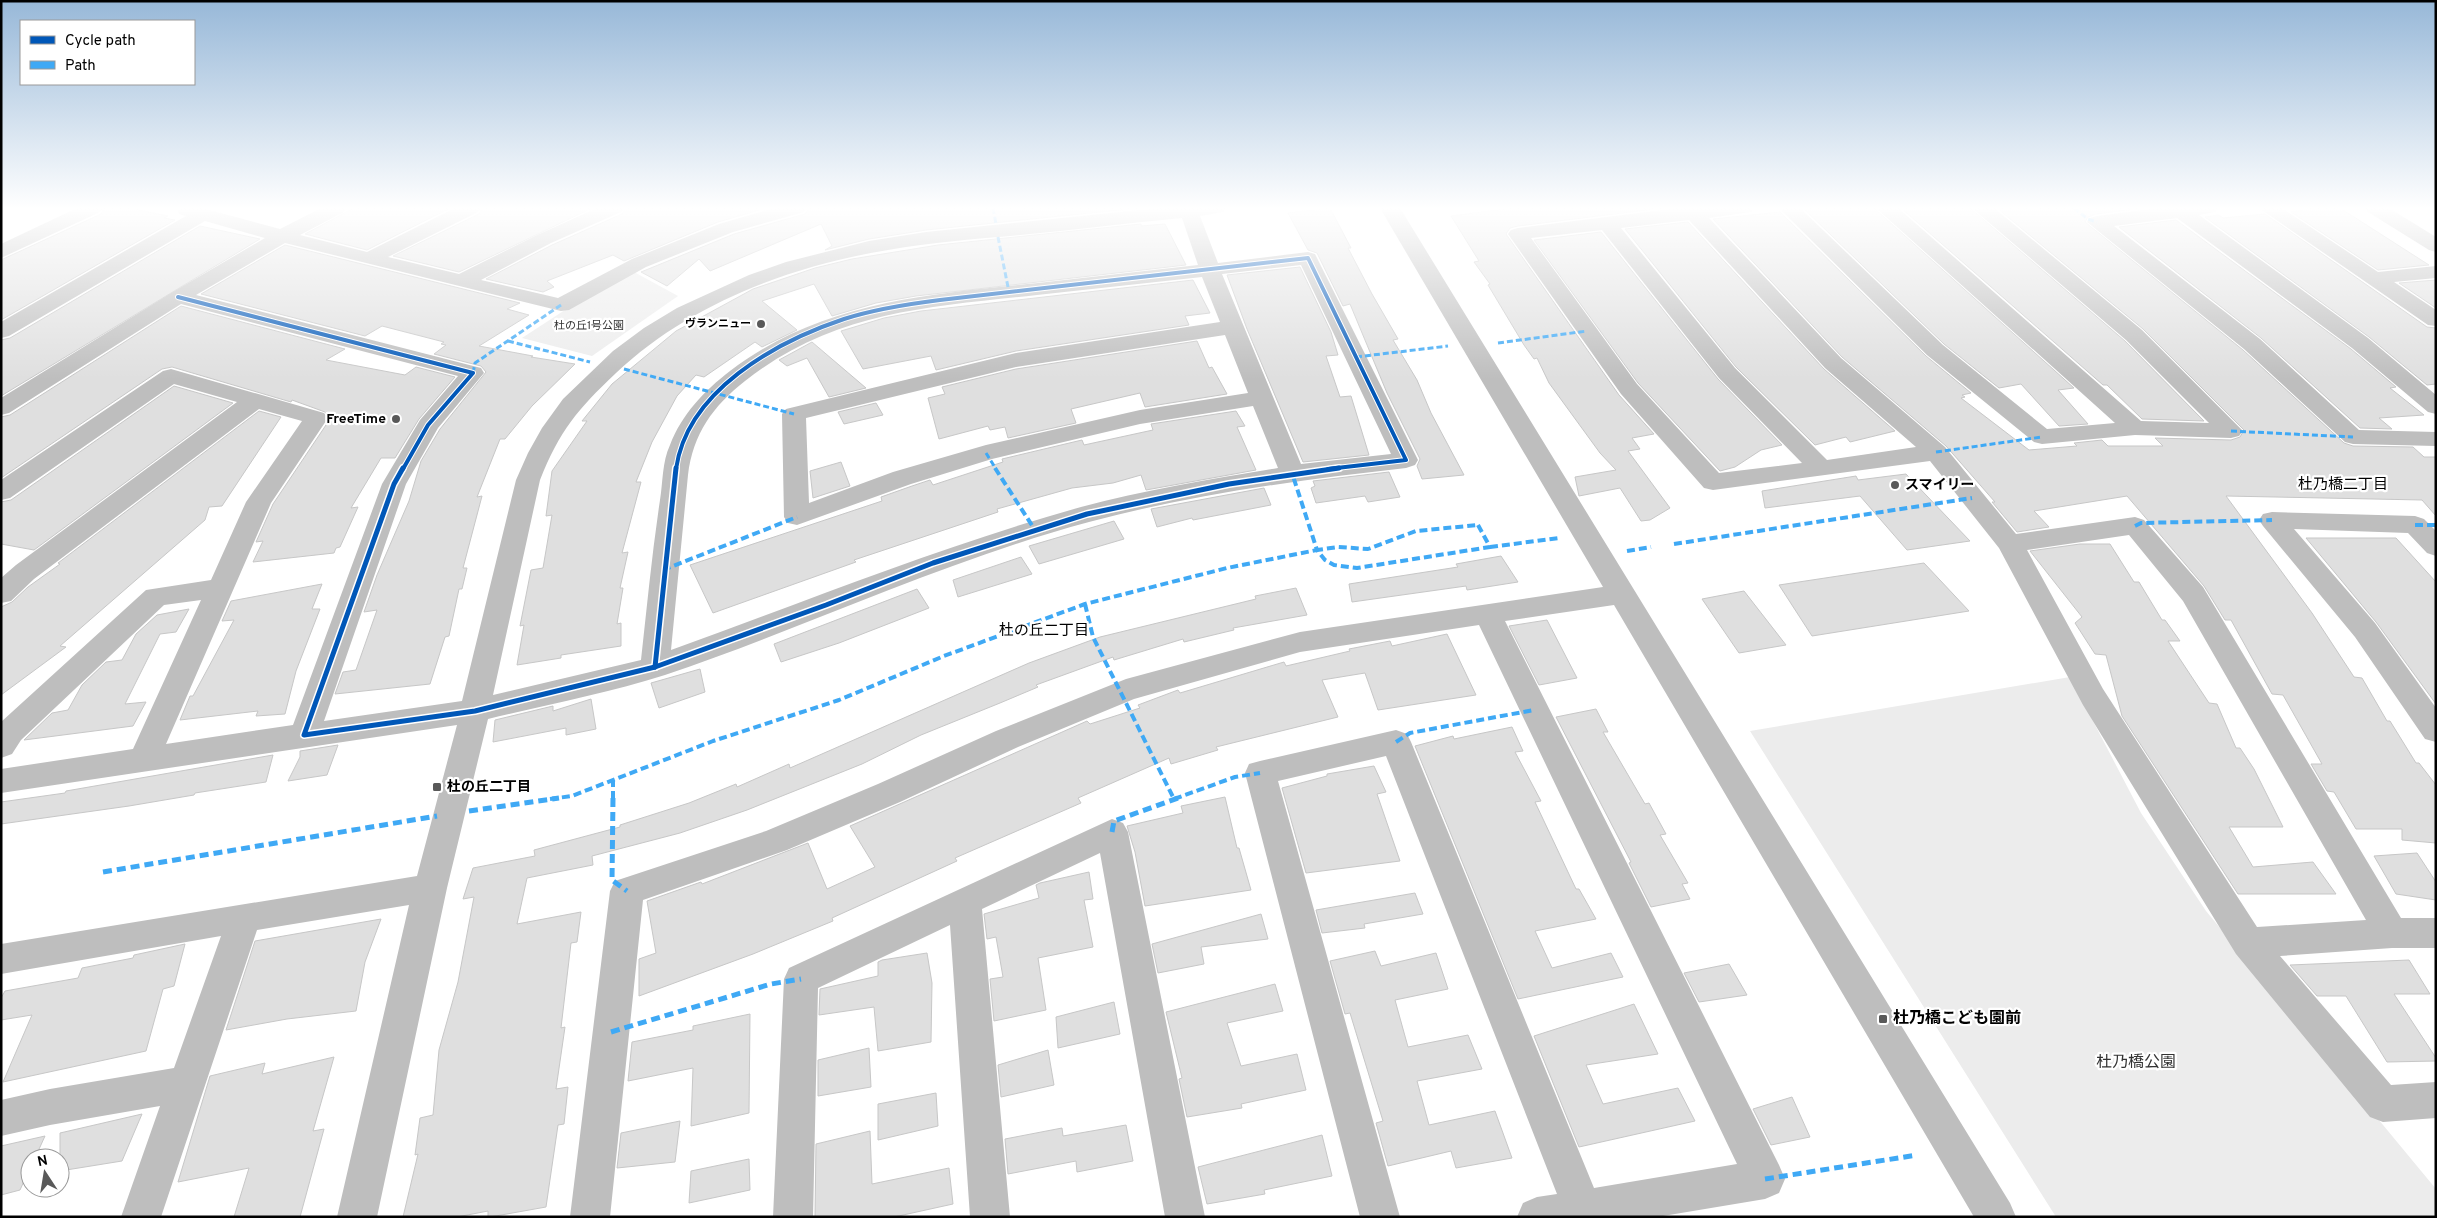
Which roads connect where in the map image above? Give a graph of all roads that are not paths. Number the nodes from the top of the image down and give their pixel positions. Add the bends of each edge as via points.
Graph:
1 (116, 265) edge
2 (233, 265) edge
3 (394, 265) edge
4 (494, 265) edge
5 (636, 265) edge
6 (798, 265) edge
7 (1208, 265) edge
8 (1252, 265) edge
9 (1311, 265) edge
10 (1424, 265) edge
11 (1540, 265) edge
12 (1640, 265) edge
13 (1742, 265) edge
14 (1847, 265) edge
15 (1950, 265) edge
16 (2050, 265) edge
17 (2151, 265) edge
18 (2254, 265) edge
19 (2356, 265) edge
20 (1210, 270) junction
21 (2436, 272) edge
22 (2376, 278) junction
23 (462, 281) junction
24 (178, 297) junction
25 (2436, 320) edge
26 (1234, 327) junction
27 (1, 331) edge
28 (1261, 398) junction
29 (254, 401) junction
30 (2436, 406) edge
31 (1, 408) edge
32 (2135, 428) junction
33 (2436, 439) edge
34 (1936, 452) junction
35 (1821, 469) junction
36 (1292, 473) junction
37 (1, 492) edge
38 (2010, 544) junction
39 (2436, 547) edge
40 (220, 588) junction
41 (1, 594) edge
42 (1624, 594) junction
43 (1487, 614) junction
44 (655, 667) junction
45 (475, 711) junction
46 (2436, 732) edge
47 (304, 735) junction
48 (1, 746) edge
49 (144, 760) junction
50 (1, 781) edge
51 (430, 888) junction
52 (965, 903) junction
53 (244, 917) junction
54 (2392, 933) junction
55 (2436, 933) edge
56 (2248, 943) junction
57 (1, 959) edge
58 (186, 1084) junction
59 (2436, 1100) edge
60 (1, 1118) edge
61 (1583, 1209) junction
62 (141, 1217) edge
63 (357, 1217) edge
64 (590, 1217) edge
65 (793, 1217) edge
66 (990, 1217) edge
67 (1185, 1217) edge
68 (1380, 1217) edge
69 (1538, 1217) edge
70 (1996, 1217) edge

1 - 27 street
2 - 24 street
3 - 23 street
4 - 23 street
5 - 23 street via 561,305
6 - 45 street via 721,294 643,338 608,366 566,409 542,445 528,480
7 - 20 street
8 - 20 street
9 - 36 street via 1406,460
10 - 42 street
11 - 35 street via 1629,389 1712,482
12 - 35 street via 1727,374
13 - 34 street via 1833,362
14 - 32 street via 1935,350 2042,437
15 - 32 street
16 - 32 street via 2134,335 2231,431
17 - 33 street via 2252,344 2353,437
18 - 30 street via 2360,343
19 - 22 street
20 - 26 street
20 - 44 street via 894,306 805,333 743,372 696,418 681,445 664,565
21 - 22 street
22 - 25 street
24 - 31 street
24 - 47 street via 473,373 428,425 394,484
26 - 28 street
26 - 28 street via 1016,360 794,414 797,516 902,478 986,453 1140,416
28 - 36 street
29 - 37 street via 171,376
29 - 40 street via 316,418 259,502
29 - 41 street via 25,572
34 - 35 street
34 - 38 street
36 - 44 street via 1156,498 1007,538
38 - 54 street via 2135,526 2202,608
38 - 56 street via 2093,697
39 - 46 street via 2414,524 2272,520 2365,630
40 - 48 street via 156,597 10,732
40 - 49 street
42 - 43 street
42 - 70 street
43 - 61 street via 1765,1179
43 - 64 street via 1300,642 1126,690 1006,739 776,841 627,891
44 - 45 street
45 - 47 street
45 - 51 street
47 - 49 street
49 - 50 street
51 - 53 street
51 - 63 street
52 - 65 street via 802,979
52 - 66 street
52 - 67 street via 1112,832
53 - 57 street
53 - 58 street
54 - 55 street
54 - 56 street
56 - 59 street via 2383,1104
58 - 60 street
58 - 62 street
61 - 68 street via 1396,742 1260,773
61 - 69 street

